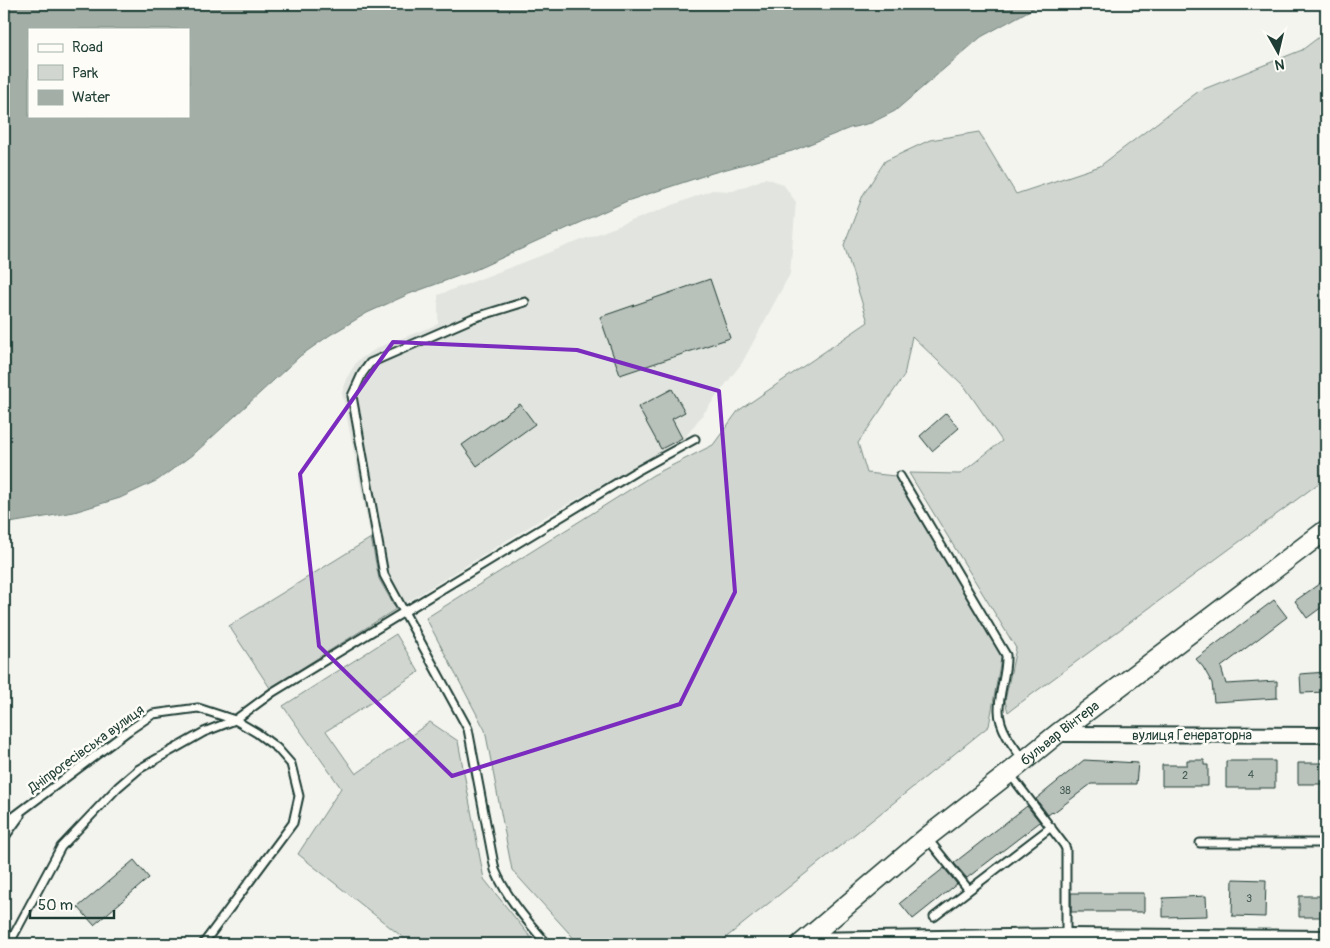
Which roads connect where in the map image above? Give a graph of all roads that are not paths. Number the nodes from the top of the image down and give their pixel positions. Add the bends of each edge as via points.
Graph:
1 (524, 302) dead end
2 (695, 439) dead end
3 (900, 476) dead end
4 (1326, 530) edge
5 (404, 612) junction
6 (234, 720) junction
7 (1057, 734) junction
8 (1326, 735) edge
9 (1024, 762) junction
10 (1010, 773) junction
11 (25, 809) junction
12 (4, 824) edge
13 (1051, 827) junction
14 (927, 837) junction
15 (4, 838) edge
16 (1200, 843) dead end
17 (1326, 843) edge
18 (969, 890) junction
19 (934, 916) dead end
20 (1326, 938) edge
21 (1066, 940) edge
22 (803, 942) edge
23 (10, 944) edge
24 (203, 944) edge
25 (547, 944) edge

1 - 5 lane via 474,318 370,363 352,396 384,575
2 - 5 lane via 634,472
3 - 9 lane via 1006,655 999,709 1001,723
4 - 7 street, бульвар Вінтера
5 - 6 lane via 273,692
5 - 25 lane via 468,729 495,870 508,896
6 - 11 lane, Дніпрогесівська вулиця via 198,708 153,714
6 - 23 lane via 204,732 118,786 61,847
6 - 24 lane, Дніпрогесівська вулиця via 277,748 291,764 298,796 293,823
7 - 8 street, вулиця Генераторна
7 - 9 street, бульвар Вінтера
9 - 10 street, бульвар Вінтера
10 - 13 lane
10 - 14 street, бульвар Вінтера
11 - 12 lane, Дніпрогесівська вулиця
11 - 15 lane
13 - 18 lane
13 - 21 lane via 1066,849
14 - 18 lane
14 - 22 street, бульвар Вінтера
16 - 17 lane
18 - 19 lane
20 - 21 street
21 - 22 street

